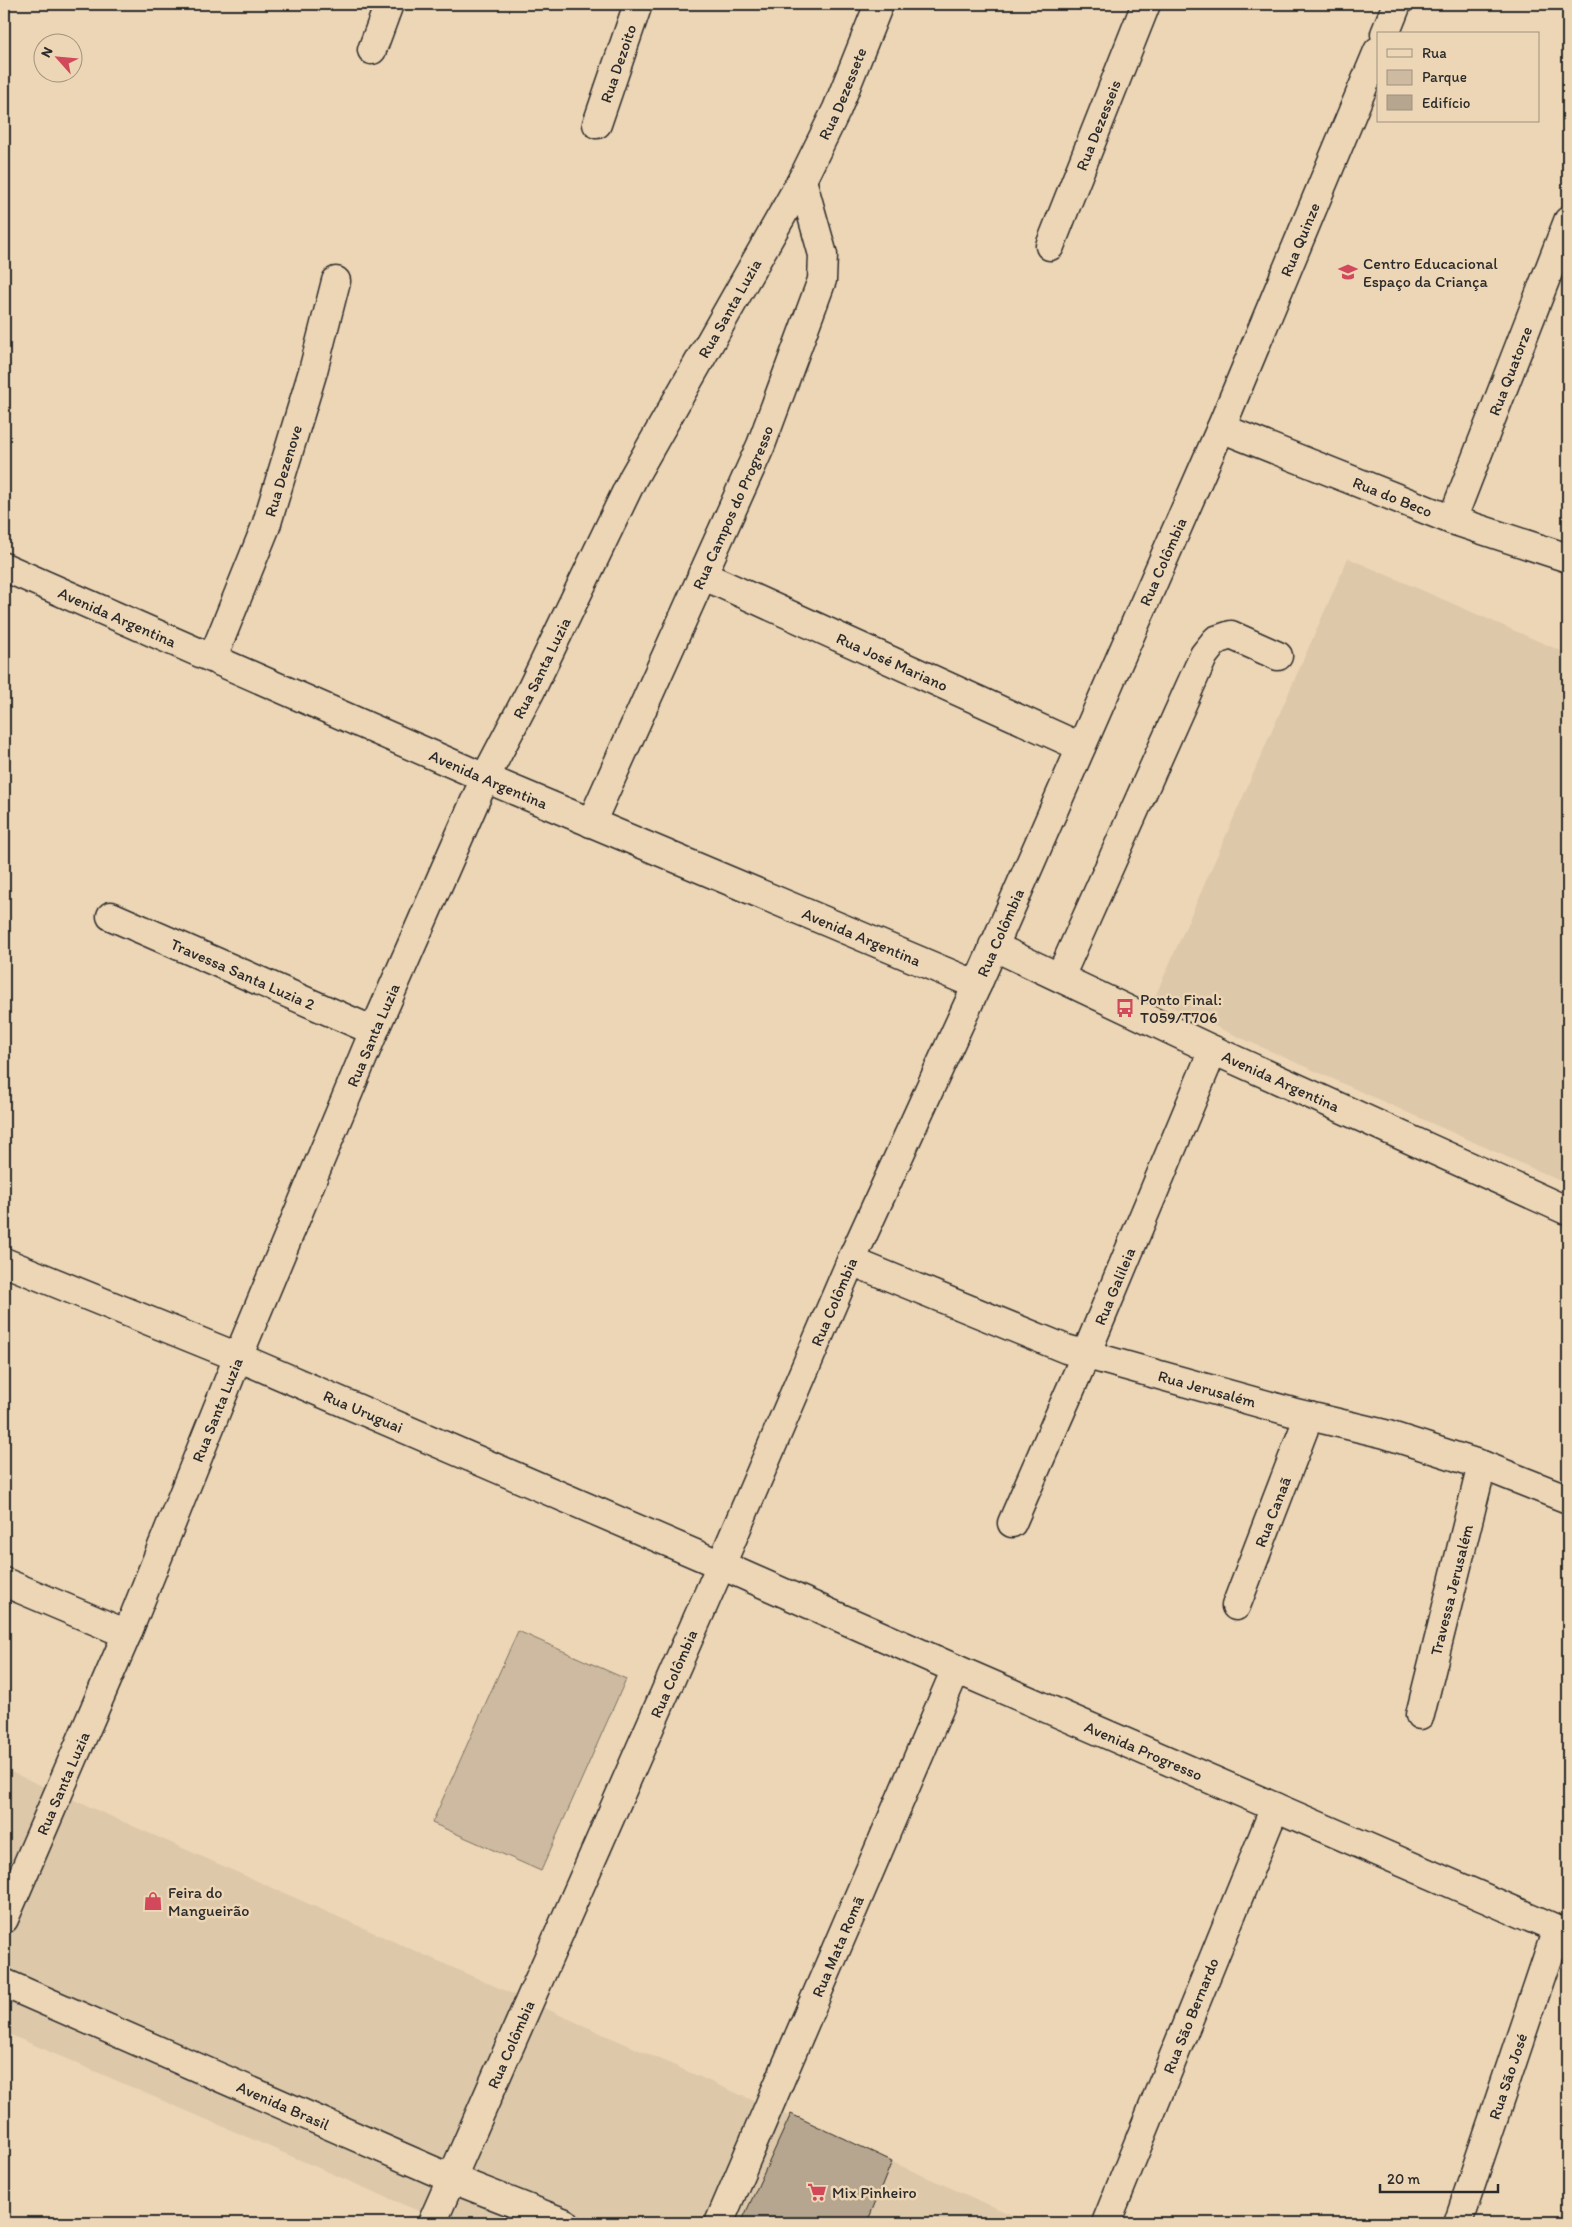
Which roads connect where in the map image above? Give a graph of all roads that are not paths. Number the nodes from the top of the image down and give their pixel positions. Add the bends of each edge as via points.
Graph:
1 (389, 4) edge
2 (638, 4) edge
3 (879, 4) edge
4 (1146, 4) edge
5 (1398, 4) edge
6 (1386, 32) edge
7 (372, 50) dead end
8 (1377, 53) edge
9 (597, 124) dead end
10 (802, 180) junction
11 (1568, 221) edge
12 (1050, 246) dead end
13 (336, 281) dead end
14 (1221, 428) junction
15 (1452, 520) junction
16 (1568, 558) edge
17 (4, 567) edge
18 (702, 575) junction
19 (1278, 656) dead end
20 (214, 657) junction
21 (1081, 748) junction
22 (485, 778) junction
23 (591, 823) junction
24 (111, 916) dead end
25 (994, 946) junction
26 (1060, 977) junction
27 (976, 985) junction
28 (374, 1032) junction
29 (1213, 1050) junction
30 (1568, 1211) edge
31 (851, 1261) junction
32 (4, 1262) edge
33 (1086, 1354) junction
34 (238, 1358) junction
35 (1309, 1416) junction
36 (1482, 1465) junction
37 (1568, 1499) edge
38 (1012, 1523) dead end
39 (721, 1565) junction
40 (4, 1582) edge
41 (1236, 1606) dead end
42 (127, 1634) junction
43 (956, 1669) junction
44 (1420, 1716) dead end
45 (1275, 1808) junction
46 (4, 1919) edge
47 (1562, 1932) edge
48 (4, 1983) edge
49 (450, 2178) junction
50 (432, 2223) edge
51 (565, 2223) edge
52 (719, 2223) edge
53 (1106, 2223) edge
54 (1458, 2223) edge

1 - 7 street
2 - 9 street, Rua Dezoito
3 - 10 street, Rua Dezessete via 837,109
4 - 12 street, Rua Dezesseis
5 - 6 street
8 - 14 street, Rua Quinze
10 - 18 street, Rua Campos do Progresso via 823,255 822,280 761,445
10 - 22 street, Rua Santa Luzia via 633,478
11 - 15 street, Rua Quatorze
13 - 20 street, Rua Dezenove via 314,371 266,526
14 - 15 street, Rua do Beco
14 - 21 street, Rua Colômbia
15 - 16 street, Rua do Beco
17 - 20 street, Avenida Argentina
18 - 21 street, Rua José Mariano
18 - 23 street, Rua Campos do Progresso
19 - 26 street via 1231,635 1216,640 1204,655
20 - 22 street, Avenida Argentina
21 - 25 street, Rua Colômbia
22 - 23 street, Avenida Argentina
22 - 28 street, Rua Santa Luzia
23 - 27 street, Avenida Argentina
24 - 28 street, Travessa Santa Luzia 2
25 - 26 street, Avenida Argentina
25 - 27 street, Rua Colômbia
26 - 29 street, Avenida Argentina
27 - 31 street, Rua Colômbia
28 - 34 street, Rua Santa Luzia
29 - 30 street, Avenida Argentina
29 - 33 street, Rua Galileia
31 - 33 street, Rua Jerusalém via 1066,1349
31 - 39 street, Rua Colômbia
32 - 34 street, Rua Uruguai
33 - 35 street, Rua Jerusalém
33 - 38 street, Rua Galileia
34 - 39 street, Rua Uruguai
34 - 42 street, Rua Santa Luzia
35 - 36 street, Rua Jerusalém via 1385,1434
35 - 41 street, Rua Canaã
36 - 37 street, Rua Jerusalém
36 - 44 street, Travessa Jerusalém
39 - 43 street, Avenida Progresso
39 - 49 street, Rua Colômbia
40 - 42 street
42 - 46 street, Rua Santa Luzia
43 - 45 street, Avenida Progresso
43 - 52 street, Rua Mata Romã
45 - 47 street, Avenida Progresso
45 - 53 street, Rua São Bernardo
47 - 54 street, Rua São José
48 - 49 street, Avenida Brasil
49 - 50 street, Rua Colômbia
49 - 51 street, Avenida Brasil

